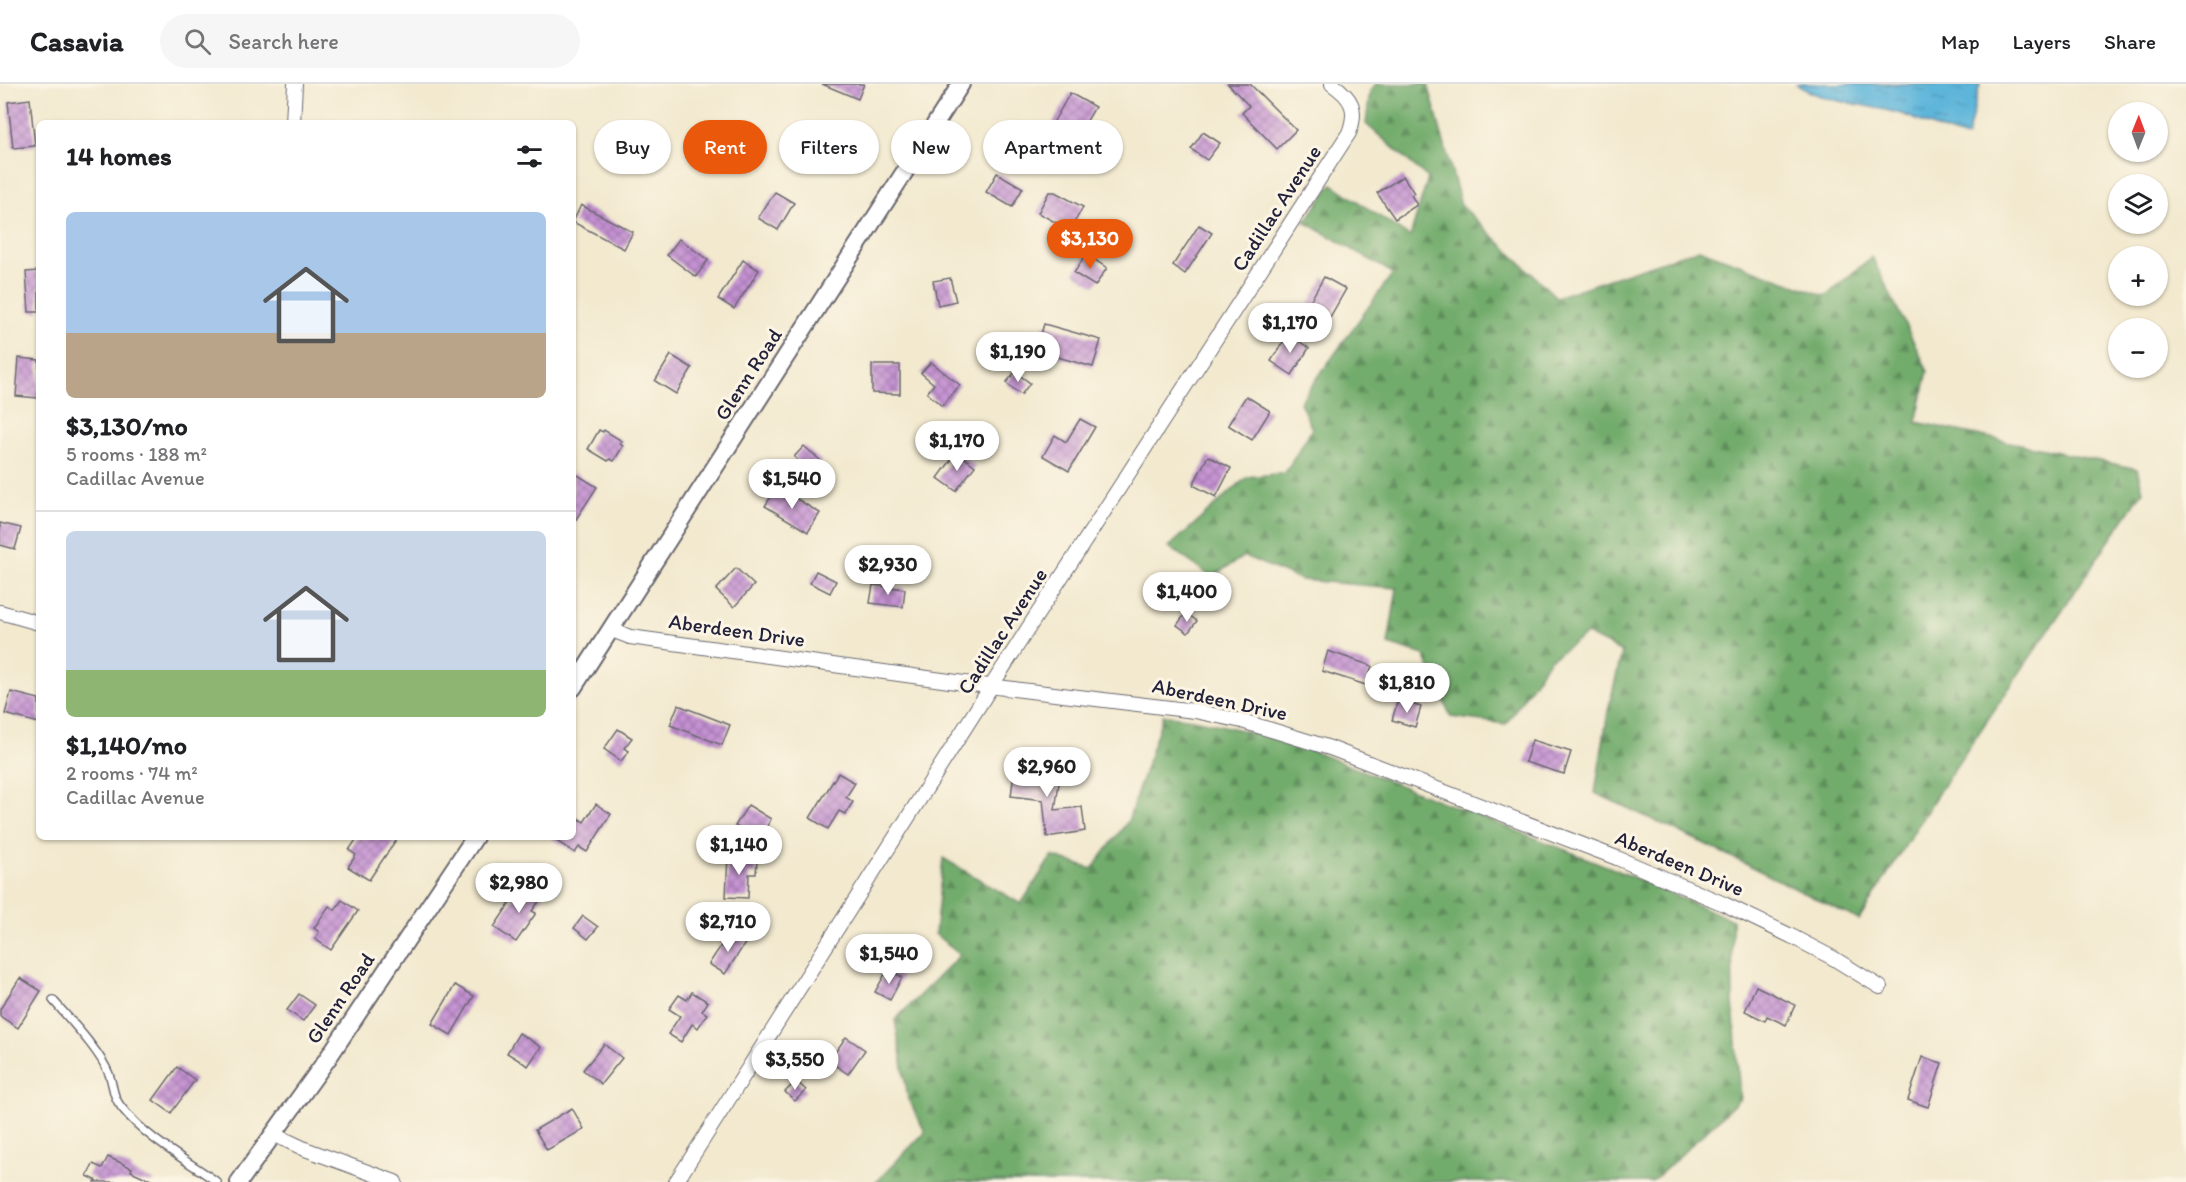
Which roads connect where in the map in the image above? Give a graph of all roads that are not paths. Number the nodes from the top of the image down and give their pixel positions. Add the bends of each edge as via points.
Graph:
1 (295, 84) edge
2 (962, 84) edge
3 (1332, 84) edge
4 (293, 120) edge
5 (0, 612) edge
6 (36, 622) edge
7 (612, 630) junction
8 (576, 684) edge
9 (992, 686) junction
10 (473, 840) edge
11 (1880, 987) dead end
12 (53, 1000) dead end
13 (273, 1134) junction
14 (217, 1182) edge
15 (239, 1182) edge
16 (395, 1182) edge
17 (676, 1182) edge

1 - 4 street
2 - 7 street, Glenn Road
3 - 9 street, Cadillac Avenue via 1351,101 1354,111 1341,146
5 - 6 street
7 - 8 street, Glenn Road
7 - 9 street, Aberdeen Drive via 630,636
9 - 11 street, Aberdeen Drive via 1195,711 1330,748 1617,858 1724,904 1833,958
9 - 17 street, Cadillac Avenue
10 - 13 street, Glenn Road
12 - 14 lane via 105,1067 112,1093 122,1108 174,1154
13 - 15 street, Glenn Road
13 - 16 street

